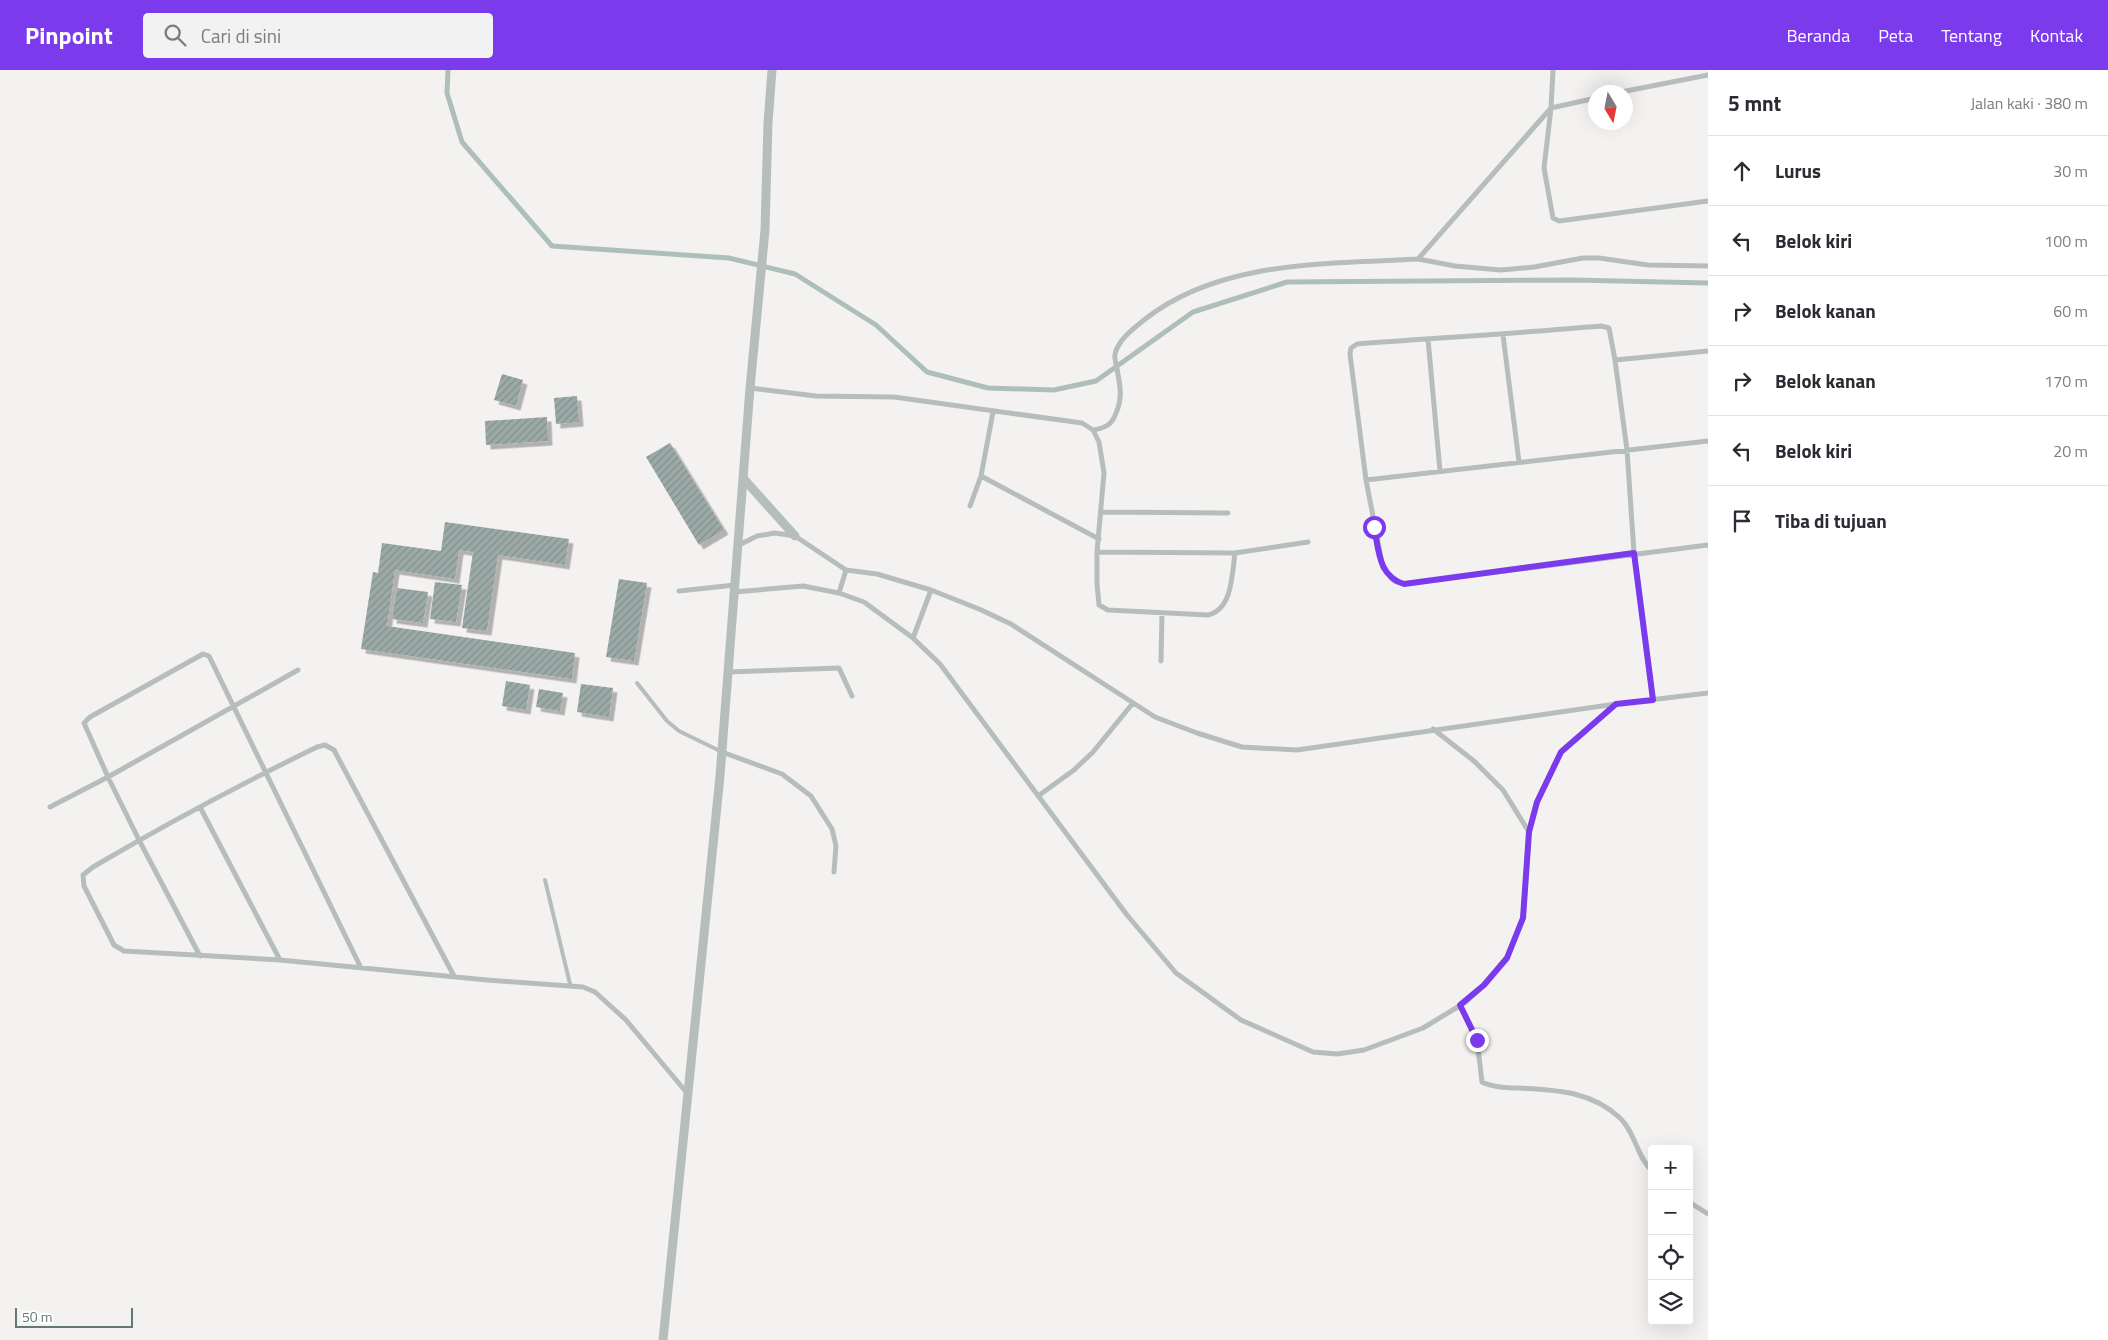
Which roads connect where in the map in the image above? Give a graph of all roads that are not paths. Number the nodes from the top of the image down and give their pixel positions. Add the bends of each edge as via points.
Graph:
1 (772, 70) edge
2 (1553, 70) edge
3 (1708, 75) edge
4 (1633, 90) edge
5 (1588, 100) edge
6 (1551, 108) junction
7 (1708, 201) edge
8 (1418, 258) junction
9 (1708, 266) edge
10 (1502, 335) junction
11 (1428, 338) junction
12 (1708, 351) edge
13 (1615, 360) junction
14 (750, 388) junction
15 (993, 412) junction
16 (1093, 430) junction
17 (1708, 441) edge
18 (1626, 450) junction
19 (1519, 462) junction
20 (1440, 471) junction
21 (981, 476) junction
22 (743, 478) junction
23 (1366, 480) junction
24 (970, 506) dead end
25 (1102, 512) junction
26 (1228, 513) dead end
27 (795, 536) junction
28 (1099, 539) junction
29 (1308, 542) dead end
30 (1708, 545) edge
31 (737, 546) junction
32 (1097, 552) junction
33 (1235, 553) junction
34 (1634, 553) junction
35 (846, 570) junction
36 (734, 588) junction
37 (931, 590) junction
38 (679, 591) dead end
39 (838, 593) junction
40 (1162, 613) junction
41 (913, 638) junction
42 (1161, 661) dead end
43 (298, 670) dead end
44 (728, 672) junction
45 (637, 683) dead end
46 (1708, 693) edge
47 (852, 696) dead end
48 (1653, 700) junction
49 (1133, 703) junction
50 (1616, 704) junction
51 (234, 707) junction
52 (1433, 729) junction
53 (722, 752) junction
54 (265, 772) junction
55 (108, 777) junction
56 (1038, 796) junction
57 (50, 807) dead end
58 (200, 807) junction
59 (1529, 832) junction
60 (139, 840) junction
61 (834, 872) dead end
62 (545, 880) dead end
63 (200, 956) junction
64 (280, 960) junction
65 (361, 968) junction
66 (454, 976) junction
67 (570, 984) junction
68 (1460, 1005) junction
69 (688, 1094) junction
70 (1648, 1164) edge
71 (1693, 1205) edge
72 (1708, 1214) edge
73 (663, 1340) edge

1 - 14 street via 765,230
2 - 6 street
3 - 4 street
5 - 6 street
6 - 7 street via 1544,168 1554,219
6 - 8 street
8 - 9 street via 1455,266 1501,270 1582,258 1648,266
8 - 16 street via 1262,270 1192,290 1163,306 1120,342 1115,355 1121,404 1106,428
10 - 11 street
10 - 13 street via 1607,326
10 - 19 street
11 - 20 street
11 - 23 street via 1357,344 1351,348
12 - 13 street
13 - 18 street
14 - 15 street via 816,396 894,397
14 - 22 street
15 - 16 street via 1082,423
15 - 21 street
16 - 25 street via 1099,442 1104,473
17 - 18 street
18 - 19 street
18 - 34 street
19 - 20 street
20 - 23 street
21 - 24 street
21 - 28 street
22 - 27 street
22 - 31 street
23 - 34 street via 1383,568 1394,581 1404,584
25 - 26 street
25 - 28 street
27 - 31 street via 775,533 757,536
27 - 35 street
28 - 32 street
29 - 33 street
30 - 34 street
31 - 36 street
32 - 33 street
32 - 40 street via 1100,605 1108,610
33 - 40 street via 1231,588 1216,611 1198,615
34 - 48 street
35 - 37 street via 877,574
35 - 39 street
36 - 38 street
36 - 39 street via 803,586
36 - 44 street
37 - 41 street
37 - 49 street via 1011,624
39 - 41 street via 864,602
40 - 42 street
41 - 56 street via 940,664
43 - 51 street
44 - 47 street via 839,668
44 - 53 street
45 - 53 lane via 679,731
46 - 48 street
48 - 50 street
49 - 52 street via 1155,717 1196,734 1242,747 1297,750
49 - 56 street via 1093,752
50 - 52 street
50 - 59 street via 1561,752 1537,802
51 - 54 street
51 - 55 street
51 - 55 street via 209,656 205,654 98,712 84,724
52 - 59 street via 1474,760 1503,790
53 - 61 street via 782,774 811,796 832,829 836,846
53 - 69 street
54 - 58 street
54 - 65 street
54 - 66 street via 317,747 325,745 334,750
55 - 57 street
55 - 60 street
56 - 68 street via 1126,915 1176,974 1241,1020 1313,1052 1337,1054 1364,1050 1423,1028
58 - 60 street
58 - 64 street
59 - 68 street via 1520,926 1507,958 1484,985
60 - 63 street
60 - 63 street via 92,866 83,875 84,886 114,945 124,951
62 - 67 lane
63 - 64 street
64 - 65 street
65 - 66 street
66 - 67 street
67 - 69 street via 595,992 620,1015
68 - 70 street via 1477,1040 1482,1082 1513,1088 1558,1090 1590,1098 1621,1120
69 - 73 street
71 - 72 street

